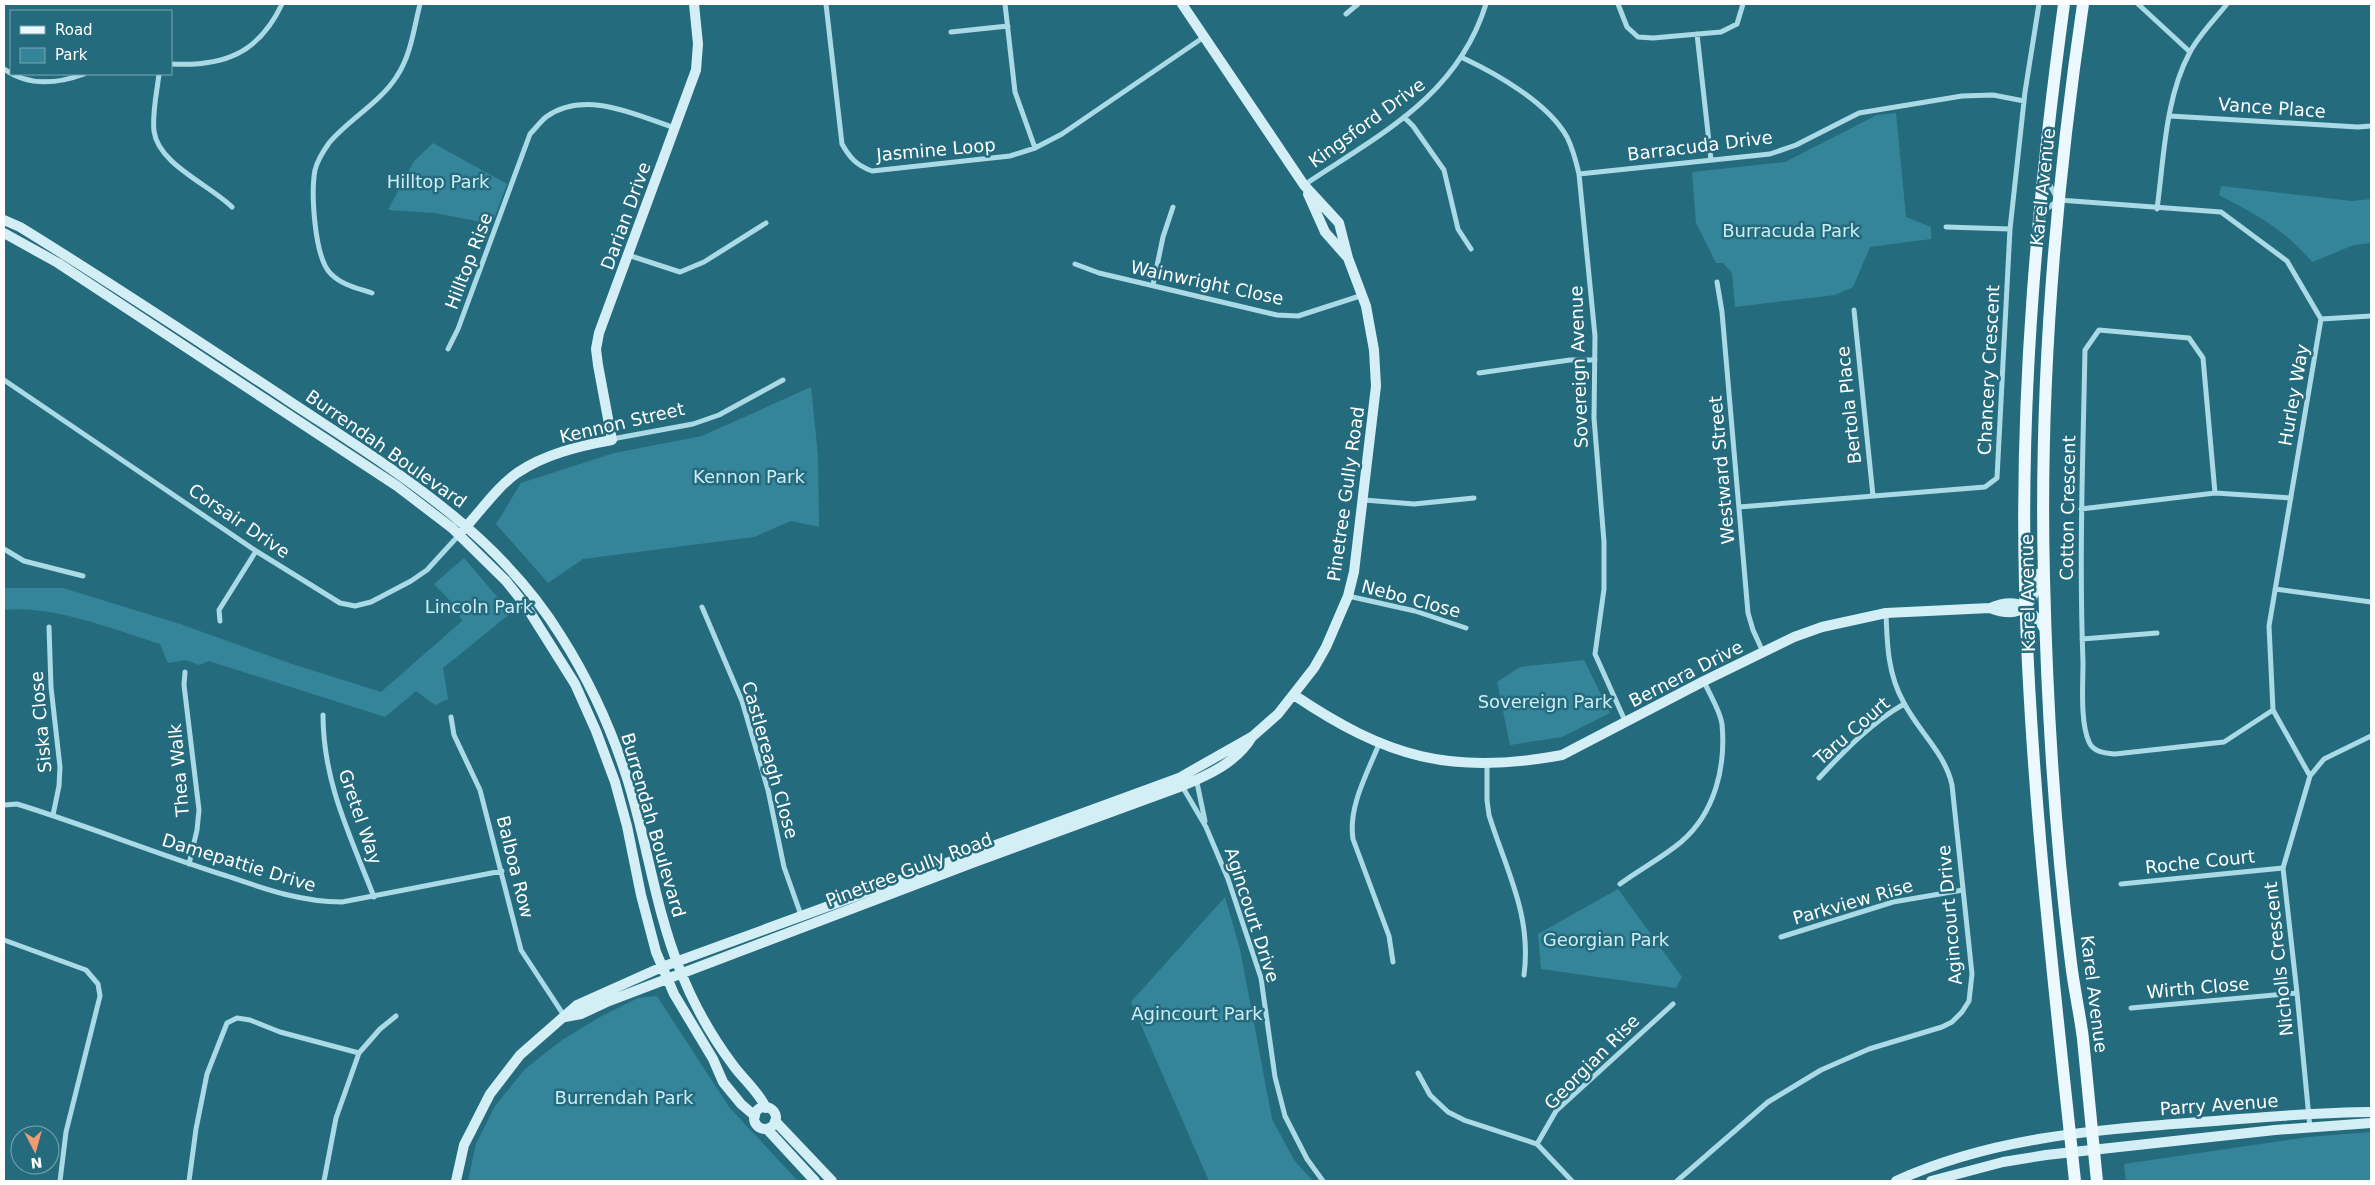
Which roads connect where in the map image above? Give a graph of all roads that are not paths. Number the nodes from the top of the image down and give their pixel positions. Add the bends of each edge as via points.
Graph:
1 (282, 4) edge
2 (420, 4) edge
3 (694, 4) edge
4 (826, 4) edge
5 (1005, 4) edge
6 (1182, 4) edge
7 (1358, 4) edge
8 (1486, 4) edge
9 (1618, 4) edge
10 (1743, 4) edge
11 (2039, 4) edge
12 (2064, 4) edge
13 (2083, 4) edge
14 (2138, 4) edge
15 (2227, 4) edge
16 (1346, 14) dead end
17 (1008, 26) junction
18 (951, 32) dead end
19 (1697, 34) junction
20 (1204, 37) junction
21 (2190, 52) junction
22 (1463, 58) junction
23 (172, 64) edge
24 (17, 75) edge
25 (82, 75) edge
26 (159, 75) edge
27 (2024, 101) junction
28 (2170, 116) junction
29 (1404, 118) junction
30 (2371, 126) edge
31 (676, 128) junction
32 (1035, 148) junction
33 (1711, 160) junction
34 (2042, 173) junction
35 (1579, 174) junction
36 (1304, 185) junction
37 (2058, 200) junction
38 (1173, 207) dead end
39 (232, 208) dead end
40 (2157, 209) junction
41 (2038, 217) junction
42 (4, 220) edge
43 (766, 224) dead end
44 (1946, 227) dead end
45 (2010, 229) junction
46 (4, 233) edge
47 (1471, 249) dead end
48 (628, 255) junction
49 (1348, 258) junction
50 (1075, 264) dead end
51 (1717, 282) dead end
52 (1153, 285) junction
53 (372, 294) dead end
54 (1363, 295) junction
55 (1854, 310) dead end
56 (2371, 316) edge
57 (2321, 319) junction
58 (448, 349) dead end
59 (1594, 360) junction
60 (1479, 372) dead end
61 (4, 380) edge
62 (783, 380) dead end
63 (612, 440) junction
64 (2215, 493) junction
65 (1873, 496) junction
66 (1474, 498) dead end
67 (2291, 498) junction
68 (1364, 500) junction
69 (1739, 507) junction
70 (2082, 509) junction
71 (467, 526) junction
72 (459, 534) junction
73 (4, 549) edge
74 (2044, 550) junction
75 (256, 551) junction
76 (83, 576) dead end
77 (2275, 589) junction
78 (1348, 596) junction
79 (2371, 602) edge
80 (2026, 607) junction
81 (702, 608) dead end
82 (1886, 613) junction
83 (220, 621) dead end
84 (49, 627) dead end
85 (1466, 628) dead end
86 (2046, 631) junction
87 (2157, 633) dead end
88 (2082, 639) junction
89 (1764, 653) junction
90 (186, 672) dead end
91 (1704, 681) junction
92 (1294, 695) junction
93 (1904, 704) junction
94 (2273, 710) junction
95 (323, 715) dead end
96 (451, 717) dead end
97 (1626, 723) junction
98 (2371, 736) edge
99 (1379, 744) junction
100 (1487, 764) junction
101 (1195, 776) junction
102 (2310, 776) junction
103 (1819, 778) dead end
104 (1181, 782) junction
105 (4, 805) edge
106 (52, 815) junction
107 (1206, 827) junction
108 (189, 864) junction
109 (2283, 868) junction
110 (502, 871) junction
111 (1620, 884) dead end
112 (2121, 884) dead end
113 (1962, 890) junction
114 (374, 897) junction
115 (802, 920) junction
116 (1781, 938) dead end
117 (4, 940) edge
118 (676, 962) junction
119 (1393, 962) dead end
120 (662, 967) junction
121 (681, 973) junction
122 (1524, 975) dead end
123 (667, 978) junction
124 (2297, 993) junction
125 (1673, 1004) dead end
126 (2131, 1008) dead end
127 (396, 1016) dead end
128 (565, 1017) junction
129 (359, 1053) junction
130 (1418, 1073) dead end
131 (766, 1108) junction
132 (2371, 1112) edge
133 (2308, 1114) junction
134 (755, 1116) junction
135 (775, 1122) junction
136 (2371, 1123) edge
137 (2310, 1128) junction
138 (767, 1129) junction
139 (2092, 1133) junction
140 (2070, 1135) junction
141 (1537, 1144) junction
142 (2094, 1149) junction
143 (2072, 1152) junction
144 (816, 1164) junction
145 (806, 1173) junction
146 (60, 1181) edge
147 (189, 1181) edge
148 (324, 1181) edge
149 (456, 1181) edge
150 (815, 1181) edge
151 (832, 1181) edge
152 (1323, 1181) edge
153 (1572, 1181) edge
154 (1677, 1181) edge
155 (1896, 1181) edge
156 (1931, 1181) edge
157 (2075, 1181) edge
158 (2097, 1181) edge

1 - 23 street via 273,24 257,42 241,52 209,64
2 - 53 street via 408,56 397,76 329,144 316,168 312,195 322,257 329,273 344,284
3 - 31 main road, Darian Drive via 698,59
4 - 32 street, Jasmine Loop via 842,144 859,166 884,171 1010,156
5 - 17 street
6 - 20 main road, Pinetree Gully Road
7 - 16 street
8 - 22 street, Kingsford Drive
9 - 19 street via 1627,27 1638,37
10 - 19 street via 1736,24 1721,32
11 - 27 street, Chancery Crescent
12 - 34 main road, Karel Avenue
13 - 37 main road, Karel Avenue
14 - 21 street
15 - 21 street
17 - 18 street
17 - 32 street via 1015,92
19 - 33 street
20 - 32 street, Jasmine Loop via 1062,134
20 - 36 main road, Pinetree Gully Road
21 - 28 street via 2178,79
22 - 29 street, Kingsford Drive via 1438,88
22 - 35 street, Sovereign Avenue via 1528,97 1549,114 1567,136
24 - 25 street via 45,84 64,82
26 - 39 street via 154,132 160,147 170,161 218,194
27 - 33 street, Barracuda Drive via 1993,95 1962,96 1859,113 1781,151
27 - 45 street, Chancery Crescent
28 - 30 street, Vance Place
28 - 40 street
29 - 36 street, Kingsford Drive
29 - 47 street via 1444,170 1458,229
31 - 48 main road, Darian Drive
31 - 58 street, Hilltop Rise via 611,106 562,109 546,117 530,134
33 - 35 street, Barracuda Drive
34 - 37 street
34 - 41 main road, Karel Avenue
35 - 59 street, Sovereign Avenue via 1595,336
36 - 49 main road, Pinetree Gully Road via 1325,232
36 - 49 main road, Pinetree Gully Road via 1339,223
37 - 40 street
37 - 41 street
37 - 74 main road, Karel Avenue via 2045,422
38 - 52 street
40 - 57 street via 2221,212 2287,261
41 - 80 main road, Karel Avenue via 2027,431
42 - 71 main road, Burrendah Boulevard via 137,300 406,478
43 - 48 street via 711,258 680,272
44 - 45 street
45 - 65 street, Chancery Crescent via 1997,478 1985,487
46 - 72 main road, Burrendah Boulevard via 58,263 389,481
48 - 63 main road, Darian Drive via 596,349
49 - 54 main road, Pinetree Gully Road
50 - 52 street, Wainwright Close
51 - 69 street, Westward Street
52 - 54 street, Wainwright Close via 1277,315 1298,316
54 - 68 main road, Pinetree Gully Road via 1373,343 1376,386
55 - 65 street, Bertola Place
56 - 57 street
57 - 67 street, Hurley Way
59 - 60 street
59 - 97 street, Sovereign Avenue via 1594,418 1605,568 1594,654
61 - 75 street, Corsair Drive
62 - 63 street, Kennon Street via 719,415 693,424
63 - 71 main road, Kennon Street via 570,449 516,474
64 - 67 street
64 - 70 street
64 - 70 street, Cotton Crescent via 2203,358 2188,338 2099,330 2085,350
65 - 69 street, Chancery Crescent
66 - 68 street via 1414,504
67 - 77 street, Hurley Way
68 - 78 main road, Pinetree Gully Road
69 - 89 street, Westward Street via 1748,613
70 - 88 street, Cotton Crescent via 2079,576
71 - 72 main road, Kennon Street
71 - 118 main road, Burrendah Boulevard via 535,598 561,634 586,678 609,727 627,778
72 - 75 street, Corsair Drive via 426,570 411,581 371,602 355,606 326,596
72 - 120 main road, Burrendah Boulevard via 494,567 522,600 575,684 615,782 647,922
73 - 76 street via 24,561
74 - 80 main road via 2036,595
74 - 86 main road, Karel Avenue
75 - 83 street via 219,610
77 - 79 street
77 - 94 street, Hurley Way via 2269,626
78 - 85 street, Nebo Close via 1415,611
78 - 92 main road, Pinetree Gully Road via 1326,647
80 - 82 main road, Bernera Drive via 2016,602 1990,608
80 - 86 main road
80 - 140 main road, Karel Avenue via 2039,833
81 - 115 street, Castlereagh Close via 742,701 768,790 784,867
82 - 89 main road, Bernera Drive via 1822,627
82 - 93 street, Agincourt Drive via 1890,667
84 - 106 street, Siska Close via 51,687 60,767
86 - 139 main road, Karel Avenue via 2061,865
87 - 88 street
88 - 94 street, Cotton Crescent via 2086,730 2093,748 2104,753 2224,742
89 - 91 main road, Bernera Drive
90 - 108 street, Thea Walk via 184,685 199,810
91 - 97 main road, Bernera Drive
91 - 111 street via 1722,722 1720,774 1709,806 1681,842
92 - 99 main road, Bernera Drive via 1334,722
92 - 101 main road, Pinetree Gully Road via 1253,736
93 - 103 street, Taru Court via 1839,756
93 - 113 street, Agincourt Drive via 1949,772
94 - 102 street, Hurley Way
95 - 114 street, Gretel Way via 329,775
96 - 110 street, Balboa Row via 454,735 480,790
97 - 100 main road, Bernera Drive via 1562,755
98 - 102 street, Nicholls Crescent via 2324,759
99 - 100 main road, Bernera Drive via 1426,758
99 - 119 street via 1353,810 1351,824 1353,839 1389,936
100 - 122 street via 1489,814 1525,922 1527,956
101 - 104 main road, Pinetree Gully Road
101 - 107 street, Agincourt Drive
102 - 109 street, Nicholls Crescent
104 - 107 street, Agincourt Drive
104 - 115 main road, Pinetree Gully Road
104 - 121 main road, Pinetree Gully Road
105 - 106 street, Damepattie Drive via 18,804
106 - 108 street, Damepattie Drive
107 - 152 street, Agincourt Drive via 1228,879 1260,978 1275,1077 1285,1116 1303,1152
108 - 114 street, Damepattie Drive via 294,898 342,902
109 - 112 street, Roche Court
109 - 124 street, Nicholls Crescent
110 - 114 street, Damepattie Drive
110 - 128 street, Balboa Row via 522,950
113 - 116 street, Parkview Rise via 1893,902
113 - 154 street, Agincourt Drive via 1972,974 1972,991 1962,1012 1942,1027 1869,1049 1813,1074 1768,1102
115 - 118 main road, Pinetree Gully Road
117 - 146 street via 86,970 98,984 100,996 66,1132
118 - 120 main road, Pinetree Gully Road
118 - 121 main road, Burrendah Boulevard
120 - 123 main road, Burrendah Boulevard
120 - 128 main road, Pinetree Gully Road via 577,1005
121 - 123 main road, Pinetree Gully Road
121 - 131 main road, Burrendah Boulevard via 723,1051
123 - 128 main road, Pinetree Gully Road via 581,1014
123 - 134 main road, Burrendah Boulevard via 713,1058 723,1082
124 - 126 street, Wirth Close
124 - 133 street, Nicholls Crescent
125 - 141 street, Georgian Rise via 1556,1111
127 - 129 street
128 - 149 main road, Pinetree Gully Road via 520,1055 490,1094 464,1145
129 - 147 street via 280,1032 250,1020 238,1018 227,1024 207,1074
129 - 148 street via 336,1118
130 - 141 street via 1430,1095 1448,1112
131 - 134 main road
131 - 135 main road via 774,1112
132 - 133 main road, Parry Avenue
133 - 137 street, Nicholls Crescent
133 - 139 main road, Parry Avenue
134 - 138 main road via 757,1125
135 - 138 main road
135 - 144 main road
136 - 137 main road, Parry Avenue
137 - 142 main road, Parry Avenue
138 - 145 main road
139 - 140 main road, Parry Avenue
139 - 142 main road, Karel Avenue
140 - 143 main road, Karel Avenue
140 - 155 main road via 2002,1145 1934,1164
141 - 153 street
142 - 143 main road, Parry Avenue
142 - 158 main road, Karel Avenue
143 - 156 main road via 2004,1162
143 - 157 main road, Karel Avenue
144 - 145 main road
144 - 151 main road
145 - 150 main road

